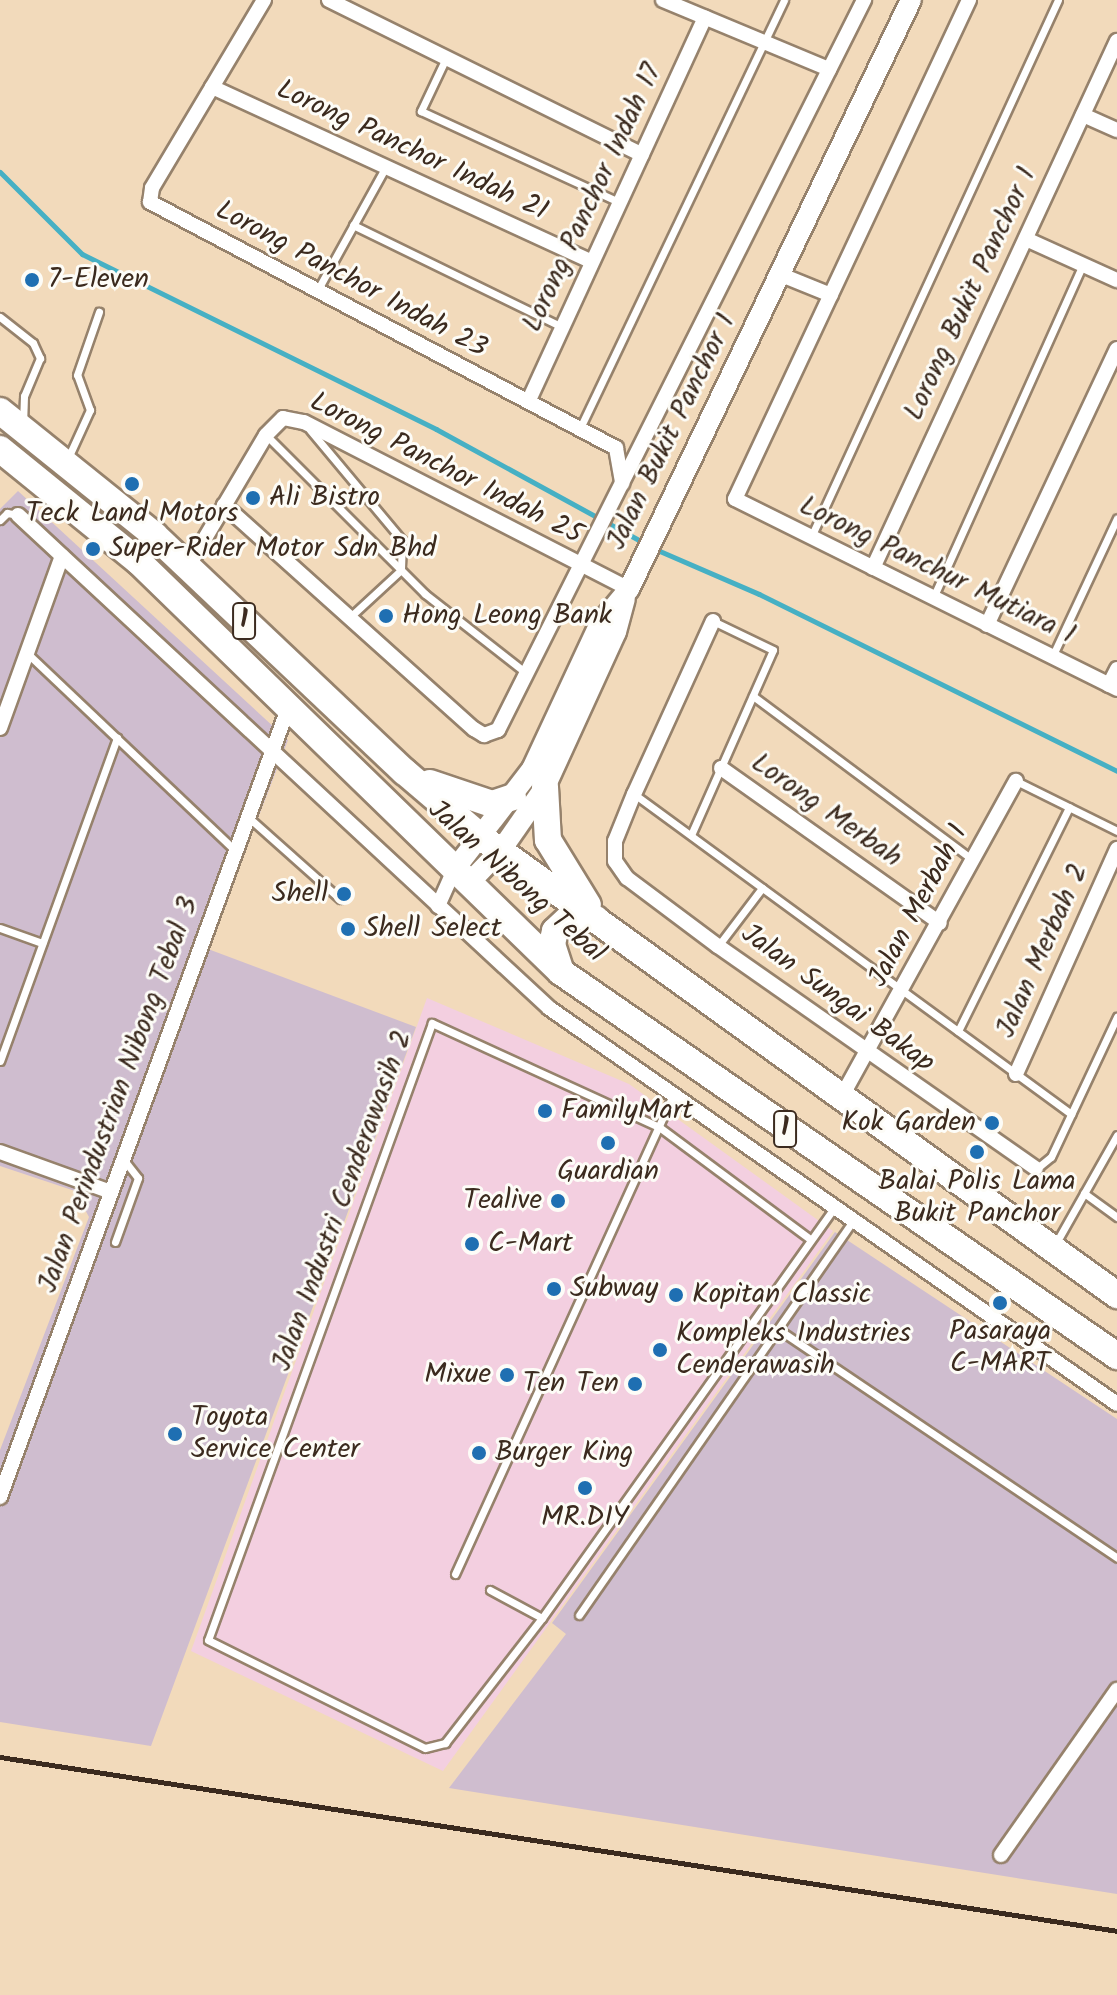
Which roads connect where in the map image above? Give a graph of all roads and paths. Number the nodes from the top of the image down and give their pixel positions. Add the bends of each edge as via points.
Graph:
1 (264, 0) edge
2 (329, 0) edge
3 (663, 0) edge
4 (784, 0) edge
5 (864, 0) edge
6 (911, 0) edge
7 (969, 0) edge
8 (1058, 0) edge
9 (705, 18) junction
10 (1117, 41) edge
11 (764, 42) junction
12 (446, 58) junction
13 (829, 69) junction
14 (212, 87) junction
15 (1083, 115) junction
16 (1117, 130) edge
17 (642, 155) junction
18 (384, 170) junction
19 (619, 202) junction
20 (353, 225) junction
21 (1026, 239) junction
22 (591, 261) junction
23 (1083, 264) junction
24 (779, 274) junction
25 (1117, 280) edge
26 (317, 291) junction
27 (831, 295) junction
28 (99, 312) dead end
29 (0, 317) edge
30 (562, 327) junction
31 (1117, 349) edge
32 (529, 400) junction
33 (0, 411) edge
34 (304, 422) junction
35 (580, 428) junction
36 (23, 430) junction
37 (266, 435) junction
38 (0, 449) edge
39 (65, 463) junction
40 (622, 484) junction
41 (224, 505) junction
42 (18, 515) joint
43 (1117, 518) edge
44 (0, 520) edge
45 (811, 537) junction
46 (62, 556) junction
47 (581, 566) junction
48 (188, 567) junction
49 (873, 568) junction
50 (401, 570) junction
51 (629, 588) junction
52 (933, 598) junction
53 (349, 617) junction
54 (713, 621) joint
55 (987, 625) junction
56 (27, 653) junction
57 (1052, 657) junction
58 (1117, 669) edge
59 (526, 673) junction
60 (1113, 687) edge
61 (753, 696) junction
62 (287, 711) junction
63 (0, 728) edge
64 (117, 738) junction
65 (273, 749) junction
66 (721, 768) junction
67 (405, 772) junction
68 (1016, 781) joint
69 (545, 787) junction
70 (634, 794) junction
71 (513, 797) junction
72 (1069, 807) junction
73 (248, 817) junction
74 (1117, 831) edge
75 (691, 835) junction
76 (491, 843) junction
77 (1117, 849) edge
78 (236, 851) junction
79 (974, 860) junction
80 (461, 877) junction
81 (762, 888) junction
82 (340, 899) dead end
83 (438, 906) junction
84 (596, 919) junction
85 (940, 923) junction
86 (0, 928) edge
87 (42, 943) junction
88 (718, 946) junction
89 (561, 972) junction
90 (903, 992) junction
91 (1117, 1017) edge
92 (958, 1031) junction
93 (868, 1055) junction
94 (0, 1061) edge
95 (1016, 1074) junction
96 (674, 1094) junction
97 (842, 1096) junction
98 (1071, 1114) junction
99 (659, 1127) junction
100 (1117, 1135) edge
101 (0, 1153) edge
102 (123, 1159) junction
103 (1036, 1169) joint
104 (111, 1192) junction
105 (1084, 1193) junction
106 (834, 1208) junction
107 (1117, 1217) edge
108 (853, 1221) junction
109 (810, 1239) junction
110 (115, 1242) dead end
111 (1053, 1248) junction
112 (1117, 1295) edge
113 (778, 1329) junction
114 (1117, 1356) edge
115 (1117, 1404) edge
116 (0, 1497) edge
117 (1117, 1558) edge
118 (455, 1574) dead end
119 (490, 1590) dead end
120 (579, 1615) dead end
121 (542, 1618) junction
122 (1117, 1690) edge
123 (1001, 1855) dead end

1 - 14 street
2 - 12 street
3 - 9 street
4 - 11 lane
5 - 13 street, Jalan Bukit Panchor 1
6 - 24 street, Jalan Bukit Panchor 1
7 - 27 street
8 - 45 lane
9 - 11 street
9 - 17 street, Lorong Panchor Indah 17
10 - 15 street, Lorong Bukit Panchor 1
11 - 13 street
11 - 35 lane
12 - 17 street
12 - 19 lane via 421,111
13 - 40 street, Jalan Bukit Panchor 1
14 - 18 street, Lorong Panchor Indah 21
14 - 26 street, Lorong Panchor Indah 23 via 152,188 150,202
15 - 16 street
15 - 21 street, Lorong Bukit Panchor 1
17 - 19 street, Lorong Panchor Indah 17
18 - 20 lane
18 - 22 street, Lorong Panchor Indah 21
19 - 22 street, Lorong Panchor Indah 17
20 - 26 lane
20 - 30 lane
21 - 23 street
21 - 49 street, Lorong Bukit Panchor 1
22 - 30 street, Lorong Panchor Indah 17
23 - 25 street
23 - 52 lane
24 - 27 street
24 - 51 street, Jalan Bukit Panchor 1
26 - 32 street, Lorong Panchor Indah 23
27 - 45 street, Lorong Panchur Mutiara 1 via 735,499
28 - 39 lane via 77,375 90,410
29 - 36 lane via 33,343 40,358 24,396
30 - 32 street, Lorong Panchor Indah 17
31 - 55 street
32 - 35 street, Lorong Panchor Indah 23
33 - 36 highway, Jalan Nibong Tebal / 1
34 - 37 street, Lorong Panchor Indah 25 via 283,418
34 - 47 street, Lorong Panchor Indah 25
34 - 50 lane via 402,540
35 - 40 street, Lorong Panchor Indah 23 via 616,448
36 - 39 highway, Jalan Nibong Tebal / 1
37 - 41 street
37 - 50 lane
38 - 62 highway, Jalan Nibong Tebal / 1 via 138,561
39 - 48 highway, Jalan Nibong Tebal / 1
40 - 47 street, Jalan Bukit Panchor 1
41 - 48 street
41 - 53 street
42 - 44 lane via 7,513
42 - 46 street
43 - 57 lane
45 - 49 street, Lorong Panchur Mutiara 1
46 - 56 street
46 - 65 street
47 - 51 street, Lorong Panchor Indah 25
47 - 59 street, Jalan Bukit Panchor 1
48 - 67 highway, Jalan Nibong Tebal / 1
49 - 52 street, Lorong Panchur Mutiara 1
50 - 53 lane
50 - 59 lane
51 - 69 street via 616,632
51 - 71 street, Jalan Bukit Panchor 1 via 599,625 532,769
52 - 55 street, Lorong Panchur Mutiara 1
53 - 59 street, Jalan Bukit Panchor 1 via 484,735 498,730
54 - 61 lane via 773,650
54 - 70 street
55 - 57 street, Lorong Panchur Mutiara 1
56 - 63 street
56 - 64 lane
57 - 60 street, Lorong Panchur Mutiara 1
58 - 60 street
61 - 66 lane
61 - 79 lane
62 - 65 street, Jalan Perindustrian Nibong Tebal 3
62 - 80 highway, Jalan Nibong Tebal / 1
64 - 78 lane
64 - 87 lane
65 - 73 street, Jalan Perindustrian Nibong Tebal 3
65 - 83 street
66 - 75 lane
66 - 85 street, Lorong Merbah
67 - 71 highway via 470,800 492,804
67 - 76 highway, Jalan Nibong Tebal / 1
68 - 72 lane
68 - 79 street, Jalan Merbah 1
69 - 76 street
69 - 84 highway via 548,840
70 - 75 lane
70 - 88 street, Jalan Sungai Bakap via 615,841 615,861 627,878
71 - 76 street, Jalan Bukit Panchor 1
72 - 74 lane
72 - 92 lane
73 - 78 street, Jalan Perindustrian Nibong Tebal 3
73 - 82 lane
75 - 81 lane
76 - 80 street, Jalan Bukit Panchor 1
76 - 84 highway, Jalan Nibong Tebal / 1
77 - 95 street, Jalan Merbah 2
78 - 102 street, Jalan Perindustrian Nibong Tebal 3
79 - 85 street, Jalan Merbah 1
80 - 83 street
80 - 89 highway, Jalan Nibong Tebal / 1
81 - 88 lane
81 - 90 lane
83 - 96 street via 549,1008
84 - 89 highway via 572,915 555,931 552,944
84 - 97 highway, Jalan Nibong Tebal / 1
85 - 90 street, Jalan Merbah 1
86 - 87 lane
87 - 94 lane
88 - 93 street, Jalan Sungai Bakap
89 - 114 highway, Jalan Nibong Tebal / 1
90 - 92 lane
90 - 93 street, Jalan Merbah 1
91 - 98 lane
92 - 95 lane
93 - 97 street, Jalan Merbah 1
93 - 103 street, Jalan Sungai Bakap
95 - 98 lane
96 - 99 lane
96 - 106 street
97 - 111 highway, Jalan Nibong Tebal / 1
98 - 103 lane via 1051,1157
99 - 109 lane, Jalan Industri Cenderawasih 2
99 - 118 lane
99 - 121 lane, Jalan Industri Cenderawasih 2 via 432,1023 208,1640 425,1748 445,1743
100 - 105 lane
101 - 104 street
102 - 104 street, Jalan Perindustrian Nibong Tebal 3
102 - 110 lane via 138,1178
104 - 116 street, Jalan Perindustrian Nibong Tebal 3
105 - 107 lane
105 - 111 lane
106 - 108 street
106 - 109 lane
108 - 113 lane
108 - 115 street
109 - 121 lane
111 - 112 highway, Jalan Nibong Tebal / 1
113 - 117 lane
113 - 120 lane
119 - 121 lane
122 - 123 street

